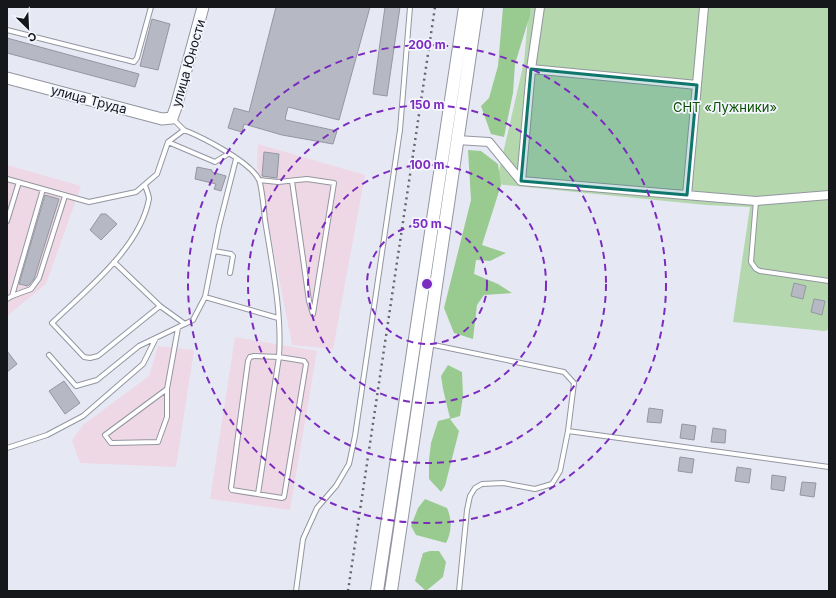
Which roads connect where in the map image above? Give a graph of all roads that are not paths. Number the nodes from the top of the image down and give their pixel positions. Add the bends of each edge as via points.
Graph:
1 (150, 7) edge
2 (203, 7) edge
3 (410, 7) edge
4 (465, 7) edge
5 (477, 7) edge
6 (540, 7) edge
7 (704, 7) edge
8 (7, 30) edge
9 (530, 69) junction
10 (7, 78) edge
11 (697, 85) junction
12 (172, 118) junction
13 (184, 130) junction
14 (457, 140) junction
15 (168, 142) junction
16 (228, 154) junction
17 (236, 159) junction
18 (7, 179) edge
19 (259, 180) junction
20 (292, 181) junction
21 (522, 181) junction
22 (19, 182) junction
23 (145, 185) junction
24 (42, 189) junction
25 (829, 195) edge
26 (65, 196) junction
27 (687, 196) junction
28 (756, 201) junction
29 (7, 221) edge
30 (214, 251) junction
31 (114, 262) junction
32 (230, 273) dead end
33 (829, 281) edge
34 (12, 296) junction
35 (205, 297) junction
36 (7, 300) edge
37 (160, 306) junction
38 (278, 318) junction
39 (185, 324) junction
40 (178, 328) junction
41 (156, 338) junction
42 (428, 343) junction
43 (49, 355) dead end
44 (279, 356) junction
45 (167, 389) junction
46 (568, 431) junction
47 (7, 448) edge
48 (829, 467) edge
49 (258, 494) junction
50 (296, 591) edge
51 (377, 591) edge
52 (391, 591) edge
53 (459, 591) edge

1 - 8 lane via 138,58 134,62
2 - 12 street, улица Юности
3 - 50 lane via 400,130 355,436 349,464 336,486 317,508 303,539
4 - 51 main road
5 - 14 main road
6 - 9 street
7 - 11 street
9 - 11 street
9 - 21 street
10 - 12 street, улица Труда via 162,119
11 - 27 street
12 - 13 lane
13 - 15 lane
13 - 16 lane via 200,136
14 - 21 street via 489,142
14 - 42 main road
15 - 16 lane via 215,162
15 - 23 lane via 158,174
16 - 17 lane
17 - 19 lane via 247,165
17 - 30 lane
18 - 22 lane
19 - 20 lane
19 - 38 lane
20 - 20 lane via 307,179 334,183 313,314
21 - 27 street
22 - 24 lane
22 - 29 lane
23 - 26 lane via 136,192 89,202
23 - 31 lane via 149,198 138,232
24 - 26 lane
24 - 34 lane
25 - 28 street
26 - 34 lane via 39,278 31,289
27 - 28 street
28 - 33 lane via 751,262 753,266 760,271
30 - 32 lane via 233,256
30 - 35 lane
31 - 37 lane
31 - 37 lane via 52,323 84,357 98,356
34 - 36 lane
35 - 38 lane
35 - 39 lane via 193,320
37 - 39 lane
38 - 44 lane
39 - 40 lane
40 - 41 lane
40 - 45 lane
41 - 43 lane via 138,346 96,380 76,386
41 - 47 lane via 143,364 83,416 47,436
42 - 46 lane via 564,372 574,383
42 - 52 main road
44 - 49 lane
44 - 49 lane via 254,356 248,361 231,488
44 - 49 lane via 304,361 306,364 284,497
45 - 45 lane via 105,435 111,443 158,442 167,417
46 - 48 lane
46 - 53 lane via 560,471 552,484 535,489 503,483 482,484 475,488 467,510

